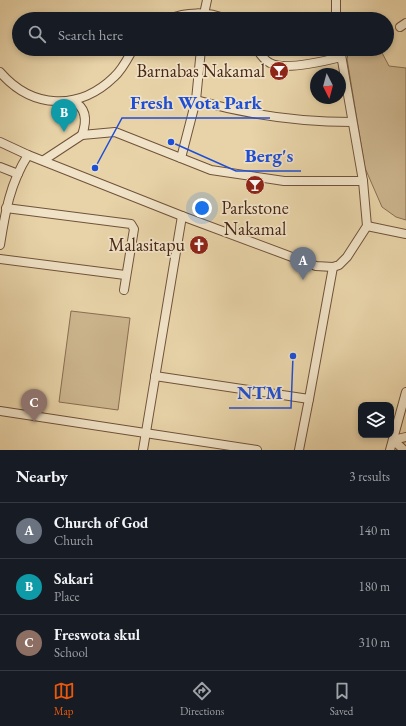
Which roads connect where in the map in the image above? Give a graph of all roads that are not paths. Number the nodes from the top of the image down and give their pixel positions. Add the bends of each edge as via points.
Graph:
1 (207, 0) edge
2 (336, 0) edge
3 (205, 12) edge
4 (336, 12) edge
5 (129, 56) edge
6 (200, 56) edge
7 (263, 56) edge
8 (333, 56) edge
9 (341, 56) edge
10 (0, 72) edge
11 (196, 100) junction
12 (73, 101) junction
13 (352, 122) junction
14 (82, 135) junction
15 (0, 142) edge
16 (28, 155) junction
17 (181, 158) junction
18 (44, 160) junction
19 (0, 167) edge
20 (18, 174) junction
21 (362, 181) junction
22 (6, 208) junction
23 (182, 216) junction
24 (367, 226) junction
25 (1, 231) edge
26 (406, 234) edge
27 (0, 245) edge
28 (0, 259) edge
29 (333, 267) junction
30 (125, 275) junction
31 (124, 290) dead end
32 (155, 376) junction
33 (406, 392) edge
34 (309, 398) junction
35 (0, 411) edge
36 (146, 434) junction
37 (406, 437) edge
38 (393, 440) junction
39 (143, 450) edge
40 (257, 450) edge
41 (298, 450) edge
42 (390, 450) edge
43 (404, 450) edge

1 - 3 street
2 - 4 street
5 - 12 street via 116,76 108,83
6 - 11 street
7 - 8 street via 276,65 318,62
9 - 13 street
10 - 12 street via 8,81 28,94 50,101
11 - 13 street via 234,111 279,119
11 - 17 street
12 - 14 street via 80,104 85,114
13 - 21 street
14 - 17 street via 115,132
14 - 18 street
15 - 16 street
16 - 18 street
16 - 20 street
17 - 21 street via 211,170 284,181
18 - 23 street
19 - 20 street
20 - 22 street
21 - 24 street
22 - 25 street
22 - 30 street via 131,224 134,229
23 - 29 street via 316,266
23 - 32 street
24 - 26 street
24 - 29 street via 347,257
25 - 27 street
28 - 30 street
29 - 34 street
30 - 31 street
32 - 34 street
32 - 36 street
33 - 38 street
34 - 41 street
35 - 36 street
36 - 39 street
36 - 40 street
37 - 38 street
38 - 42 street
38 - 43 street

